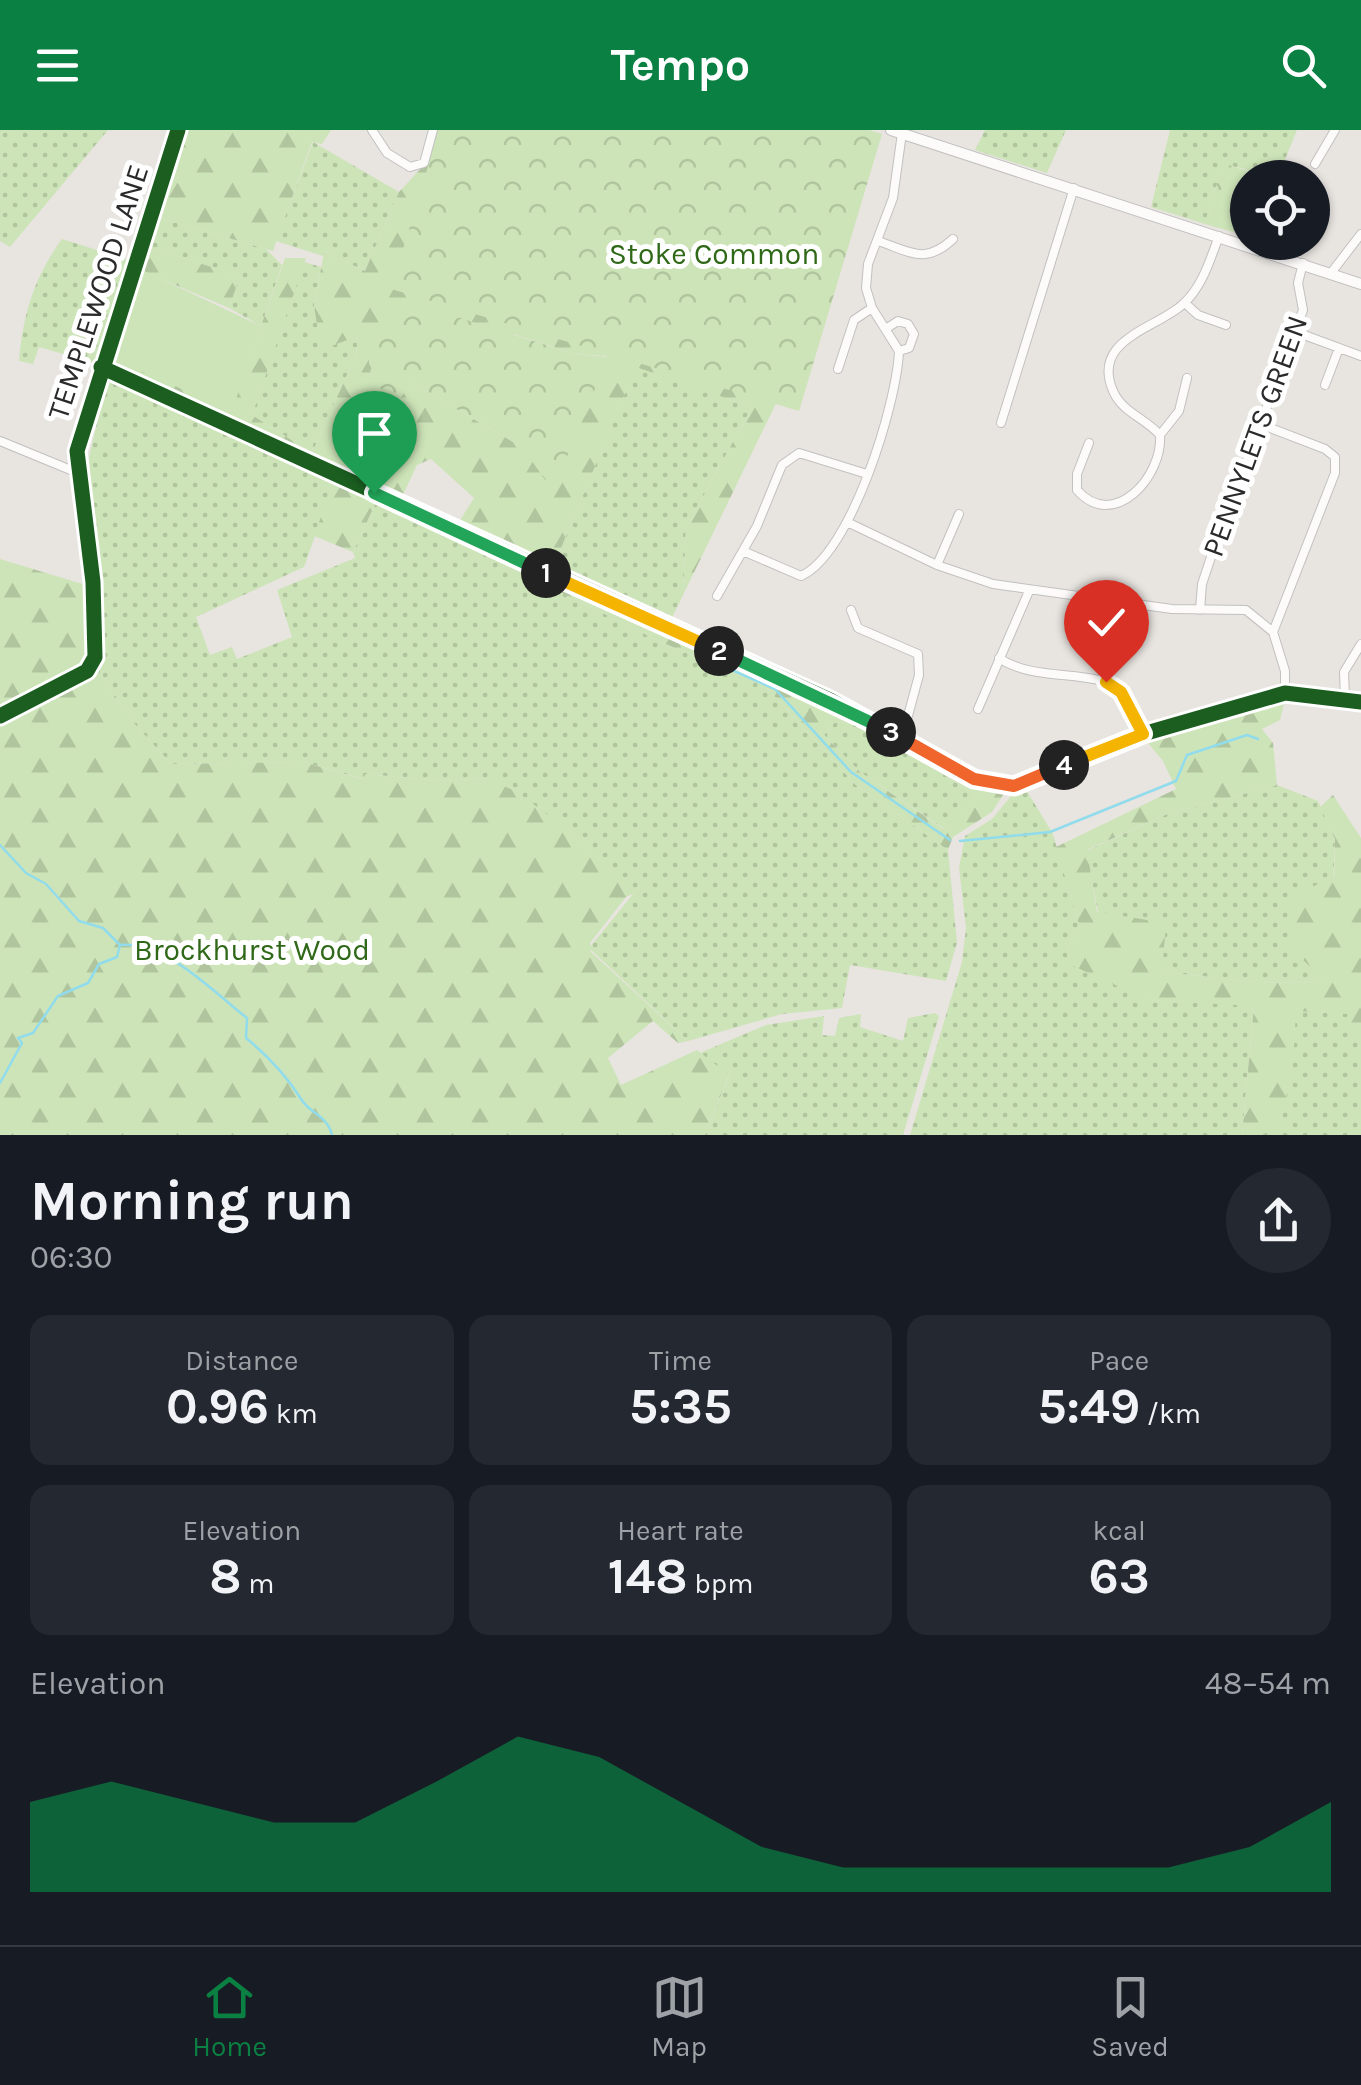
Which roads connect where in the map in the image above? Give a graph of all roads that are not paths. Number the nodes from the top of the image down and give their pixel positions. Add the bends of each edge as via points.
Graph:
1 (178, 130) edge
2 (372, 130) edge
3 (433, 130) edge
4 (1335, 130) edge
5 (897, 132) edge
6 (1317, 160) edge
7 (1074, 188) junction
8 (1361, 234) edge
9 (1219, 236) junction
10 (953, 239) dead end
11 (878, 241) junction
12 (1303, 263) junction
13 (1331, 274) junction
14 (1361, 284) edge
15 (1185, 303) junction
16 (872, 308) junction
17 (1226, 325) dead end
18 (887, 328) junction
19 (1296, 332) junction
20 (1339, 348) junction
21 (899, 350) junction
22 (1361, 356) edge
23 (100, 367) junction
24 (838, 369) dead end
25 (1187, 378) dead end
26 (1326, 385) dead end
27 (1001, 423) dead end
28 (1260, 424) junction
29 (1160, 435) junction
30 (0, 440) edge
31 (1089, 444) dead end
32 (78, 473) junction
33 (867, 474) junction
34 (959, 514) dead end
35 (847, 522) junction
36 (742, 551) junction
37 (937, 564) junction
38 (1029, 591) junction
39 (718, 596) dead end
40 (851, 610) dead end
41 (1200, 610) junction
42 (1274, 632) junction
43 (1356, 643) edge
44 (999, 658) junction
45 (1286, 693) junction
46 (1344, 699) junction
47 (1361, 702) edge
48 (978, 708) dead end
49 (0, 716) edge
50 (1143, 734) junction
51 (902, 738) junction

1 - 23 street, TEMPLEWOOD LANE
2 - 3 street via 387,153 410,167 424,163
4 - 6 street
5 - 7 main road
5 - 11 street via 893,198
7 - 9 main road
7 - 27 street
8 - 13 street
9 - 12 main road
9 - 15 street
10 - 11 street via 936,255 924,256
11 - 16 street via 868,264
12 - 13 main road
12 - 19 street, PENNYLETS GREEN
13 - 14 main road
15 - 17 street
15 - 29 street via 1122,341 1109,376 1127,410
16 - 18 street
16 - 24 street via 854,320
18 - 21 street
18 - 21 street via 908,324 914,334 909,348
19 - 20 street
19 - 28 street, PENNYLETS GREEN
20 - 22 street
20 - 26 street
21 - 33 street via 891,406
23 - 32 street, TEMPLEWOOD LANE via 77,451
23 - 51 street
25 - 29 street via 1179,411
28 - 41 street, PENNYLETS GREEN via 1206,569
28 - 42 street via 1335,457 1335,473
29 - 31 street via 1161,451 1140,489 1101,506 1077,490
30 - 32 street
32 - 49 street, TEMPLEWOOD LANE via 95,657 87,671
33 - 35 street
33 - 36 street via 799,453 782,465
34 - 37 street
35 - 36 street via 812,571 801,576
35 - 37 street
36 - 39 street
37 - 38 street
38 - 41 street
38 - 44 street
40 - 51 street via 858,628 918,654
41 - 42 street via 1246,610
42 - 45 street
43 - 46 street via 1344,672
44 - 48 street
44 - 50 street via 1047,677 1106,682 1121,692
45 - 46 street
45 - 50 street
46 - 47 street
50 - 51 street via 1014,786 974,779

